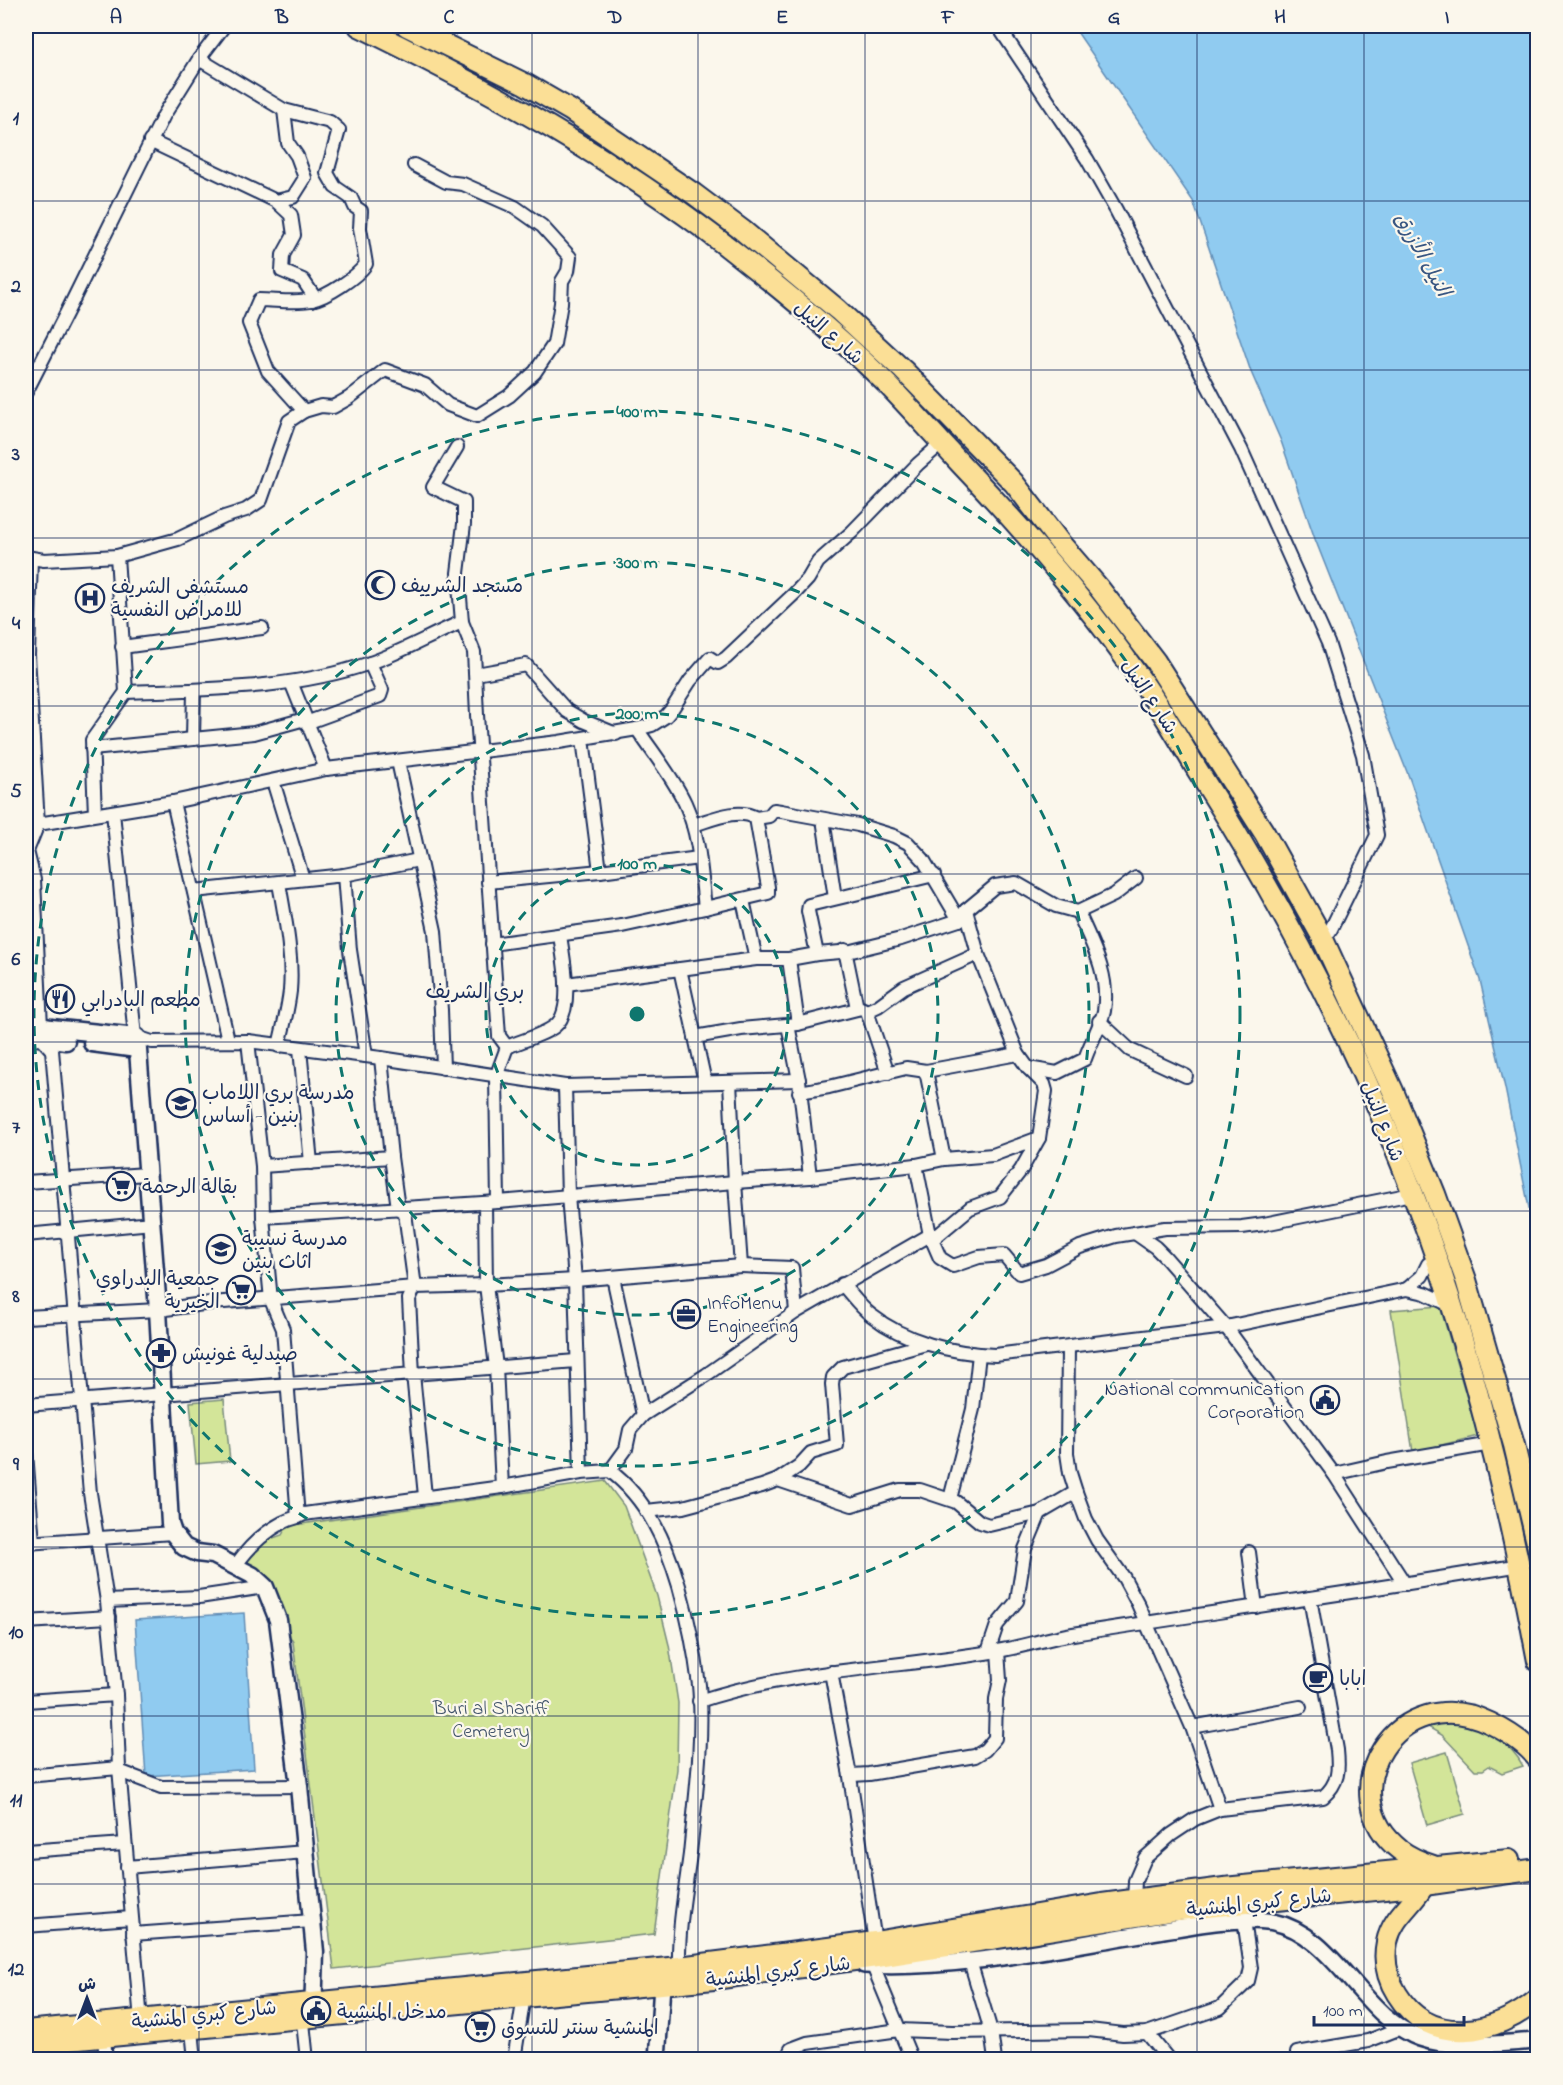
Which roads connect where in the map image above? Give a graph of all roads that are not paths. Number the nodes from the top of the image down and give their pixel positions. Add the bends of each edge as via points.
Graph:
1 (224, 26) edge
2 (359, 26) edge
3 (407, 26) edge
4 (998, 26) edge
5 (199, 59) junction
6 (284, 110) junction
7 (150, 141) junction
8 (414, 165) dead end
9 (276, 201) junction
10 (312, 300) junction
11 (26, 392) edge
12 (304, 411) junction
13 (942, 443) junction
14 (457, 447) dead end
15 (1022, 493) junction
16 (1005, 510) junction
17 (1043, 519) junction
18 (1025, 533) junction
19 (117, 556) junction
20 (28, 557) edge
21 (462, 622) junction
22 (262, 628) dead end
23 (122, 646) junction
24 (370, 663) junction
25 (476, 674) junction
26 (291, 682) junction
27 (194, 690) junction
28 (126, 692) junction
29 (306, 721) junction
30 (637, 729) junction
31 (617, 734) junction
32 (193, 739) junction
33 (583, 739) junction
34 (92, 749) junction
35 (480, 751) junction
36 (398, 761) junction
37 (326, 769) junction
38 (273, 781) junction
39 (173, 802) junction
40 (113, 812) junction
41 (96, 814) junction
42 (756, 818) junction
43 (823, 819) junction
44 (32, 824) edge
45 (693, 825) junction
46 (1264, 834) junction
47 (1243, 841) junction
48 (699, 858) junction
49 (419, 860) junction
50 (1282, 866) junction
51 (600, 871) junction
52 (1262, 874) junction
53 (344, 875) junction
54 (934, 875) junction
55 (1136, 878) dead end
56 (303, 879) junction
57 (488, 882) junction
58 (279, 883) junction
59 (194, 891) junction
60 (835, 898) junction
61 (743, 900) junction
62 (705, 908) junction
63 (1078, 912) junction
64 (963, 915) junction
65 (560, 935) junction
66 (1321, 935) junction
67 (492, 944) junction
68 (845, 950) junction
69 (817, 954) junction
70 (978, 954) junction
71 (756, 959) junction
72 (789, 959) junction
73 (680, 969) junction
74 (566, 984) junction
75 (862, 1010) junction
76 (1099, 1022) junction
77 (793, 1024) junction
78 (33, 1031) edge
79 (694, 1037) junction
80 (228, 1040) junction
81 (249, 1041) junction
82 (140, 1042) junction
83 (279, 1046) junction
84 (507, 1047) junction
85 (300, 1049) junction
86 (1018, 1054) junction
87 (366, 1056) junction
88 (381, 1058) junction
89 (443, 1068) junction
90 (1028, 1068) junction
91 (926, 1071) junction
92 (888, 1073) junction
93 (1186, 1076) dead end
94 (496, 1077) junction
95 (705, 1082) junction
96 (730, 1082) junction
97 (565, 1086) junction
98 (799, 1086) junction
99 (1039, 1138) junction
100 (391, 1157) junction
101 (944, 1159) junction
102 (311, 1163) junction
103 (916, 1165) junction
104 (262, 1166) junction
105 (147, 1174) junction
106 (810, 1177) junction
107 (62, 1179) junction
108 (26, 1182) edge
109 (735, 1182) junction
110 (1412, 1194) junction
111 (568, 1196) junction
112 (498, 1202) junction
113 (484, 1203) junction
114 (398, 1208) junction
115 (262, 1217) junction
116 (152, 1223) junction
117 (67, 1230) junction
118 (1136, 1233) junction
119 (26, 1235) edge
120 (931, 1238) junction
121 (1437, 1260) junction
122 (741, 1266) junction
123 (613, 1277) junction
124 (575, 1280) junction
125 (842, 1284) junction
126 (486, 1286) junction
127 (415, 1287) junction
128 (1407, 1289) junction
129 (271, 1300) junction
130 (1452, 1306) junction
131 (158, 1310) junction
132 (796, 1312) junction
133 (75, 1315) junction
134 (26, 1317) edge
135 (1226, 1327) junction
136 (926, 1344) junction
137 (1068, 1347) junction
138 (979, 1354) junction
139 (576, 1361) junction
140 (496, 1366) junction
141 (413, 1374) junction
142 (286, 1383) junction
143 (163, 1395) junction
144 (82, 1400) junction
145 (26, 1405) edge
146 (643, 1415) junction
147 (1491, 1444) junction
148 (26, 1452) edge
149 (610, 1471) junction
150 (581, 1473) junction
151 (1335, 1474) junction
152 (168, 1477) junction
153 (778, 1480) junction
154 (502, 1486) junction
155 (1076, 1492) junction
156 (425, 1496) junction
157 (950, 1499) junction
158 (646, 1510) junction
159 (1040, 1513) junction
160 (298, 1517) junction
161 (173, 1533) junction
162 (97, 1538) junction
163 (29, 1543) edge
164 (1538, 1547) edge
165 (1249, 1552) dead end
166 (213, 1555) junction
167 (236, 1565) junction
168 (1520, 1565) junction
169 (1405, 1584) junction
170 (265, 1587) junction
171 (1310, 1598) junction
172 (107, 1601) junction
173 (1256, 1607) junction
174 (109, 1617) junction
175 (26, 1622) edge
176 (1145, 1624) junction
177 (993, 1652) junction
178 (1538, 1661) edge
179 (831, 1672) junction
180 (116, 1695) junction
181 (26, 1701) edge
182 (699, 1701) junction
183 (1300, 1707) dead end
184 (1191, 1727) junction
185 (1538, 1759) edge
186 (119, 1769) junction
187 (849, 1770) junction
188 (26, 1776) edge
189 (299, 1786) junction
190 (1220, 1809) junction
191 (125, 1844) junction
192 (26, 1851) edge
193 (305, 1852) junction
194 (1532, 1863) edge
195 (127, 1867) junction
196 (1436, 1867) junction
197 (1424, 1885) junction
198 (1134, 1900) junction
199 (131, 1918) junction
200 (1244, 1920) junction
201 (312, 1921) junction
202 (26, 1926) edge
203 (133, 1934) junction
204 (875, 1942) junction
205 (970, 1961) junction
206 (834, 1964) junction
207 (873, 1966) junction
208 (679, 1967) junction
209 (662, 1985) junction
210 (524, 1996) junction
211 (1538, 1999) edge
212 (308, 2011) junction
213 (141, 2021) junction
214 (1401, 2028) junction
215 (192, 2030) junction
216 (899, 2030) junction
217 (26, 2031) edge
218 (991, 2031) junction
219 (1147, 2033) junction
220 (104, 2038) junction
221 (1538, 2041) edge
222 (26, 2044) edge
223 (1297, 2053) dead end
224 (106, 2060) edge
225 (195, 2060) edge
226 (307, 2060) edge
227 (514, 2060) edge
228 (657, 2060) edge
229 (786, 2060) edge
230 (912, 2060) edge
231 (995, 2060) edge
232 (1169, 2060) edge

1 - 5 street
2 - 13 main road, شارع النيل via 519,108 680,212 819,322 888,385
3 - 15 main road, شارع النيل via 570,110 742,230 903,370
4 - 66 street via 1087,159 1116,210 1241,449 1328,643 1363,755 1377,835 1330,931
5 - 6 street
5 - 7 street
6 - 9 street via 288,143 305,178 293,197
6 - 10 street via 330,122 339,130 327,173 335,187 351,198 361,212 366,264 335,289
7 - 9 street
7 - 11 street
8 - 12 street via 446,182 463,184 515,207 542,226 570,257 562,281 554,344 535,372 509,396 477,416 448,405 425,385 385,370 349,399 333,407
9 - 10 street via 291,215 294,235 283,255 282,271 303,280 315,298
10 - 12 street via 259,300 249,323 268,371
12 - 19 street via 289,421 261,500 178,539
13 - 16 main road, شارع النيل
13 - 30 street via 818,562 795,593 726,658 718,663 710,658 666,716
14 - 21 street via 432,486 464,502 458,573
15 - 16 main road
15 - 17 main road, شارع النيل
16 - 18 main road, شارع النيل
17 - 18 main road via 1029,523
17 - 46 main road, شارع النيل via 1155,661
18 - 47 main road, شارع النيل via 1138,675
19 - 20 street via 44,560
19 - 23 street
20 - 44 street
21 - 24 street
21 - 25 street via 471,643
22 - 23 street
23 - 28 street
24 - 26 street
24 - 29 street via 382,690 380,696
25 - 31 street via 526,665 567,711
25 - 35 street
26 - 27 street
26 - 29 street
27 - 28 street
27 - 32 street
28 - 34 street via 96,732
29 - 32 street via 254,733
29 - 37 street
30 - 31 street
30 - 45 street via 676,786
31 - 33 street
32 - 34 street
33 - 35 street
33 - 51 street
34 - 41 street
35 - 36 street
35 - 57 street
36 - 37 street
36 - 49 street
37 - 38 street
38 - 39 street
38 - 56 street
39 - 40 street
39 - 59 street
40 - 41 street
40 - 82 street
41 - 44 street
42 - 43 street via 769,816 774,810
42 - 45 street via 729,814
42 - 61 street via 769,891
43 - 54 street via 858,825 908,843
43 - 60 street
44 - 78 street via 27,851 34,880
45 - 48 street
46 - 47 main road via 1253,843
46 - 50 main road, شارع النيل
47 - 52 main road, شارع النيل
48 - 51 street
48 - 62 street
49 - 53 street
49 - 89 street via 435,931
50 - 52 main road via 1268,867
50 - 66 main road, شارع النيل
51 - 57 street
52 - 110 main road, شارع النيل via 1338,1018
53 - 56 street
53 - 87 street via 350,950
54 - 60 street
54 - 64 street
55 - 63 street via 1114,895
56 - 58 street
57 - 67 street
58 - 59 street
58 - 83 street via 290,968 290,992
59 - 80 street
60 - 69 street via 809,905
61 - 62 street
61 - 71 street
62 - 65 street
63 - 64 street via 1056,906 1016,883 994,886
63 - 76 street via 1103,972 1104,1011
64 - 68 street via 883,944
64 - 70 street
65 - 67 street
65 - 74 street
66 - 164 main road, شارع النيل via 1393,1091 1466,1280 1514,1445
67 - 84 street via 499,1036
68 - 69 street
68 - 75 street
69 - 72 street
70 - 75 street via 904,987 878,1006
70 - 86 street
71 - 72 street
71 - 73 street
72 - 77 street
73 - 74 street
73 - 79 street
74 - 84 street via 564,1011 555,1026
75 - 77 street
75 - 92 street
76 - 90 street via 1085,1059 1057,1073
76 - 93 street via 1130,1050
77 - 79 street
77 - 98 street
78 - 82 main road
78 - 107 street via 52,1050
79 - 95 street
80 - 81 street
80 - 82 street
81 - 83 street
81 - 104 street
82 - 105 main road
83 - 85 street
84 - 94 street
85 - 87 street
85 - 102 street
86 - 90 street
86 - 91 street
87 - 88 street
88 - 89 street
88 - 100 street
89 - 94 street
90 - 99 street via 1046,1091
91 - 92 street via 906,1068
91 - 101 street
92 - 98 street
94 - 97 street
94 - 112 street
95 - 96 street
95 - 97 street
96 - 98 street
96 - 109 street
97 - 111 street
98 - 106 street
99 - 101 street via 993,1155
99 - 120 street via 1000,1197 970,1208
100 - 102 street
100 - 114 street
101 - 103 street
102 - 104 street
103 - 106 street
103 - 120 street
104 - 115 street
105 - 107 street
105 - 116 main road
106 - 109 street
107 - 108 street
107 - 117 street
109 - 111 street
109 - 122 street
110 - 118 street via 1264,1224
110 - 121 main road, شارع النيل
111 - 112 street
111 - 124 street
112 - 113 street
113 - 114 street
113 - 126 street
114 - 115 street
114 - 127 street via 405,1213
115 - 129 street
116 - 117 street
116 - 131 main road
117 - 119 street
117 - 133 street
118 - 120 street via 1097,1241 1019,1273 1004,1255 979,1257 952,1266 940,1258
118 - 135 street via 1165,1257
120 - 125 street
121 - 128 street via 1428,1264 1422,1276
121 - 130 main road, شارع النيل
122 - 123 street
122 - 132 street via 792,1269
123 - 124 street
123 - 146 street
124 - 126 street
124 - 139 street
125 - 132 street
125 - 136 street via 874,1318
126 - 127 street
126 - 140 street
127 - 129 street
127 - 141 street via 409,1299
128 - 130 street
128 - 135 street
129 - 131 street
129 - 142 street via 283,1329
130 - 147 main road, شارع النيل
131 - 133 street
131 - 143 main road
132 - 146 street
133 - 134 street
133 - 144 street
135 - 137 street
135 - 151 street
136 - 138 street
136 - 153 street via 843,1367 832,1384 837,1445 811,1453
137 - 138 street
137 - 155 street via 1067,1453
138 - 157 street via 973,1409
139 - 140 street
139 - 150 street
140 - 141 street
140 - 154 street
141 - 142 street
141 - 156 street
142 - 143 street
142 - 160 street
143 - 144 street
143 - 152 main road
144 - 145 street
144 - 162 street
146 - 149 street via 630,1430 626,1449
147 - 151 street
147 - 168 main road, شارع النيل
148 - 163 street
149 - 150 street
149 - 158 street via 631,1488
150 - 154 street
151 - 169 street
152 - 161 main road
152 - 166 main road via 177,1494 180,1528
153 - 157 street via 852,1505 900,1490 920,1490
153 - 158 street via 683,1507
154 - 156 street
155 - 159 street
155 - 176 street via 1086,1519 1132,1590
156 - 160 street
157 - 159 street via 989,1525
158 - 182 street via 670,1555 687,1616
159 - 177 street via 1025,1549 1017,1601 997,1625
160 - 167 street via 282,1523 254,1544
161 - 162 street
161 - 166 main road via 184,1547
162 - 163 street
162 - 172 street
165 - 173 street
166 - 167 main road
167 - 170 main road
168 - 169 street
168 - 178 main road, شارع النيل
169 - 171 street
170 - 172 street via 199,1597
170 - 189 main road via 278,1620
171 - 173 street
171 - 190 street via 1337,1750 1336,1782 1323,1797
172 - 174 street
173 - 176 street
174 - 175 street
174 - 180 street
176 - 177 street
176 - 184 street
177 - 179 street
177 - 187 street via 1000,1680 995,1738 985,1750 975,1756 869,1774 852,1775
179 - 182 street
179 - 187 street
180 - 181 street
180 - 186 street
182 - 208 street via 697,1779 681,1911
183 - 184 street
184 - 190 street
185 - 196 main road via 1499,1728 1455,1712 1420,1717 1390,1738 1373,1772 1373,1811 1394,1845 1412,1859
186 - 188 street
186 - 189 street via 161,1787
186 - 191 street
187 - 204 street
189 - 193 main road
190 - 198 street via 1195,1819 1145,1858 1135,1881
191 - 192 street
191 - 195 street
193 - 195 street
193 - 201 main road
194 - 196 main road, شارع كبري المنشية
194 - 197 main road, شارع كبري المنشية
195 - 199 street
196 - 198 main road, شارع كبري المنشية
197 - 206 main road, شارع كبري المنشية via 1168,1911
197 - 211 main road via 1398,1916 1385,1954 1392,1985 1414,2015 1454,2031 1472,2030 1506,2020
198 - 204 main road, شارع كبري المنشية
199 - 202 street
199 - 203 street
200 - 205 street
200 - 214 street via 1274,1922 1303,1934
200 - 219 street via 1251,1968 1248,1981 1220,2008
201 - 203 street
201 - 212 main road via 315,1952
203 - 213 street
204 - 208 main road, شارع كبري المنشية
205 - 207 street
205 - 218 street
206 - 207 street
206 - 209 main road, شارع كبري المنشية
207 - 216 street
208 - 212 main road, شارع كبري المنشية
209 - 210 main road, شارع كبري المنشية
209 - 228 street
210 - 212 main road, شارع كبري المنشية
210 - 227 street
212 - 213 main road, شارع كبري المنشية
212 - 215 main road, شارع كبري المنشية
212 - 226 street
213 - 217 main road, شارع كبري المنشية
214 - 221 street via 1443,2043
214 - 223 street via 1368,2042
215 - 220 main road, شارع كبري المنشية
215 - 225 street
216 - 218 street
216 - 229 street via 807,2043 791,2049
216 - 230 street
218 - 219 street
218 - 231 street
219 - 232 street
220 - 222 main road, شارع كبري المنشية
220 - 224 street

